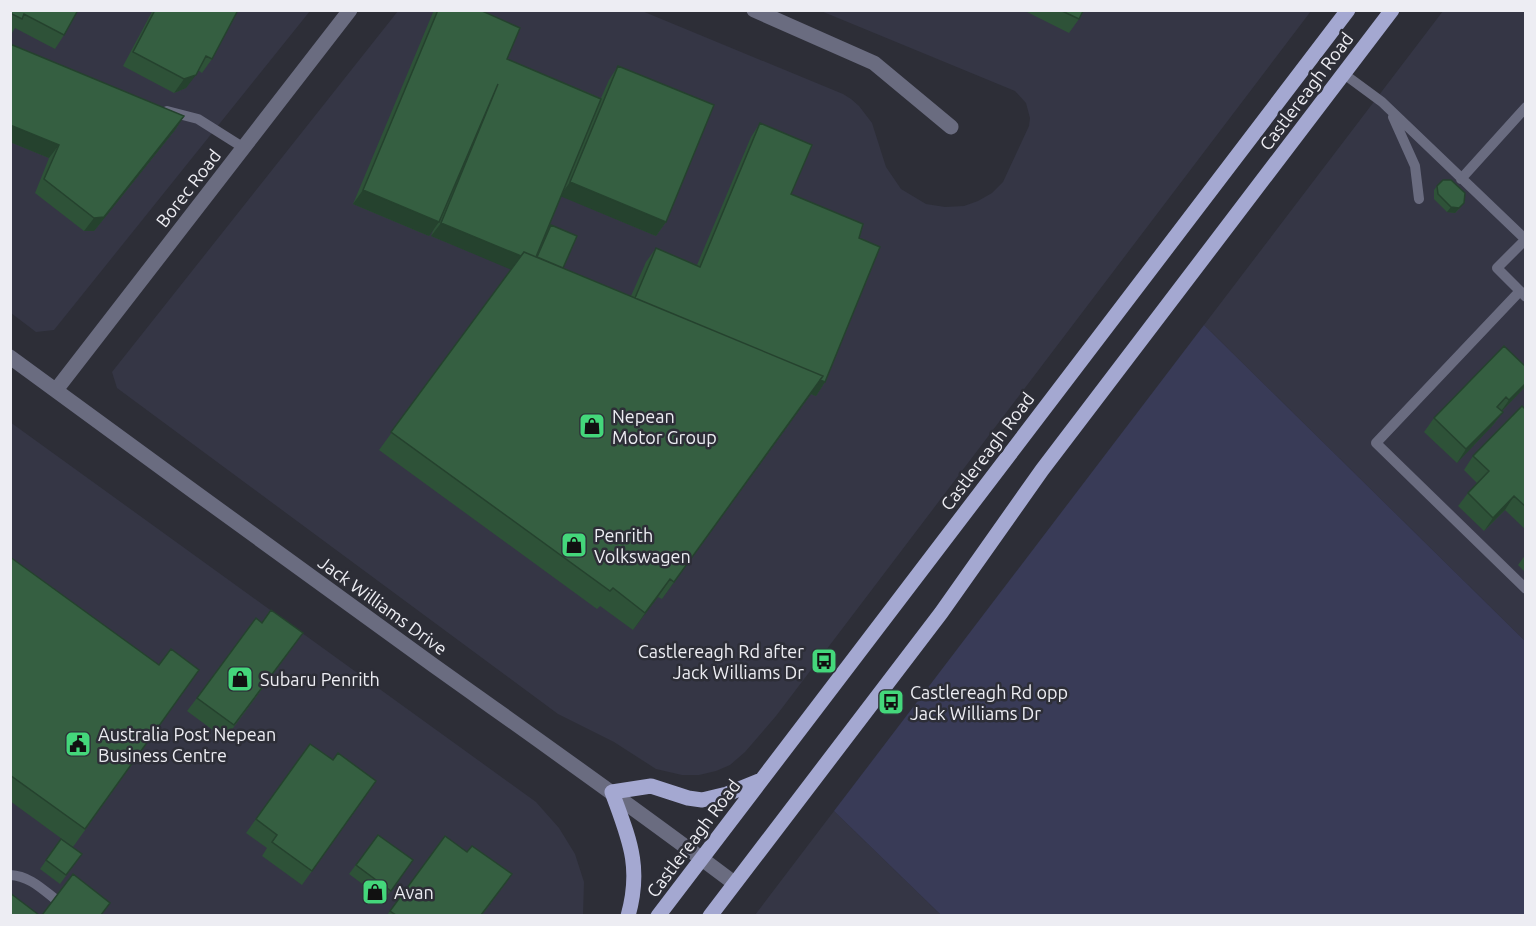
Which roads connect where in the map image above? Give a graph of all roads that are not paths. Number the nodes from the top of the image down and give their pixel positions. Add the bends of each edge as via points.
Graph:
1 (350, 10) edge
2 (754, 10) edge
3 (1347, 10) edge
4 (1392, 10) edge
5 (1344, 74) junction
6 (1526, 107) edge
7 (153, 108) edge
8 (1391, 111) junction
9 (951, 127) dead end
10 (244, 148) junction
11 (1461, 179) junction
12 (1419, 199) dead end
13 (1525, 240) edge
14 (1523, 294) edge
15 (10, 357) edge
16 (56, 390) junction
17 (1526, 589) edge
18 (761, 780) junction
19 (612, 792) junction
20 (702, 858) junction
21 (10, 875) edge
22 (735, 883) junction
23 (55, 899) edge
24 (628, 915) edge
25 (658, 915) edge
26 (710, 915) edge

1 - 10 street, Borec Road
2 - 9 street via 874,63
3 - 18 main road, Castlereagh Road
4 - 5 main road, Castlereagh Road
5 - 8 lane
5 - 22 main road, Castlereagh Road
6 - 11 lane
7 - 10 lane via 198,119
8 - 11 lane
8 - 12 lane via 1415,166
10 - 16 street, Borec Road
11 - 13 lane
13 - 14 lane via 1497,268
14 - 17 lane via 1376,443
15 - 16 street, Jack Williams Drive
16 - 19 street, Jack Williams Drive
18 - 19 main road via 727,795 702,800 651,786
18 - 20 main road, Castlereagh Road
19 - 20 street, Jack Williams Drive
19 - 24 main road via 633,856 634,890
20 - 22 street, Jack Williams Drive
20 - 25 main road, Castlereagh Road
21 - 23 lane via 32,881
22 - 26 main road, Castlereagh Road

